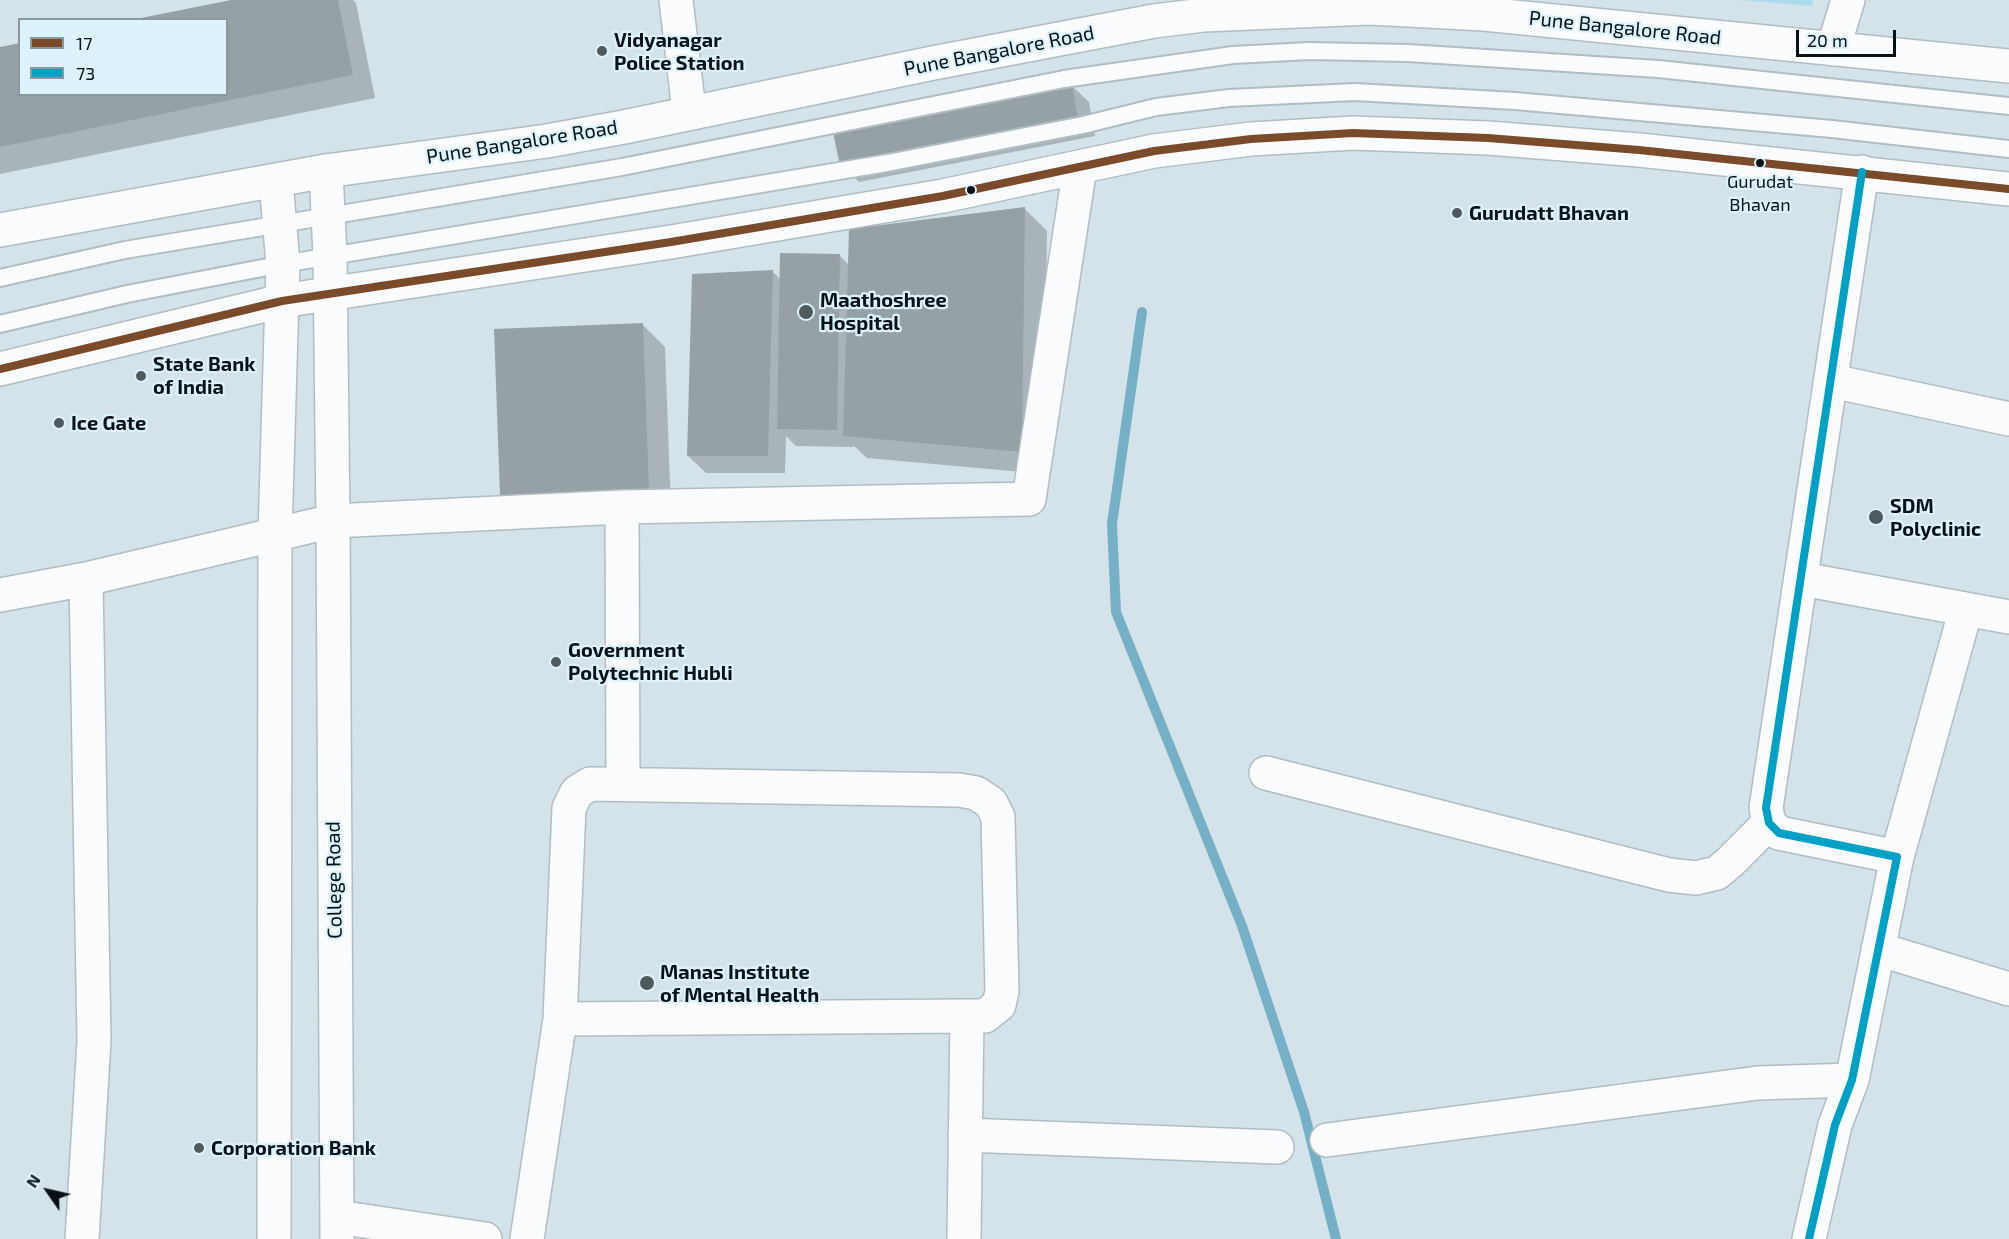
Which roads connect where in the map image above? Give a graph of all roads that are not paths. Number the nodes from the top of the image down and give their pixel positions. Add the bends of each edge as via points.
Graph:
1 (676, 0) edge
2 (1848, 0) edge
3 (1833, 49) junction
4 (2009, 66) edge
5 (2009, 106) edge
6 (689, 111) junction
7 (2009, 149) edge
8 (1080, 167) junction
9 (326, 171) junction
10 (1862, 172) junction
11 (276, 181) junction
12 (2009, 189) edge
13 (328, 215) junction
14 (280, 223) junction
15 (0, 230) edge
16 (330, 256) junction
17 (283, 264) junction
18 (0, 278) edge
19 (330, 294) junction
20 (282, 301) junction
21 (0, 324) edge
22 (0, 369) edge
23 (1832, 381) junction
24 (2009, 419) edge
25 (622, 507) junction
26 (333, 521) junction
27 (275, 534) junction
28 (87, 579) junction
29 (1802, 579) junction
30 (0, 595) edge
31 (1966, 609) junction
32 (2009, 617) edge
33 (1266, 772) dead end
34 (623, 784) junction
35 (1769, 823) junction
36 (1897, 857) junction
37 (1878, 949) junction
38 (2009, 989) edge
39 (967, 1016) junction
40 (560, 1019) junction
41 (1852, 1080) junction
42 (965, 1135) junction
43 (1327, 1140) dead end
44 (1276, 1147) dead end
45 (337, 1228) edge
46 (82, 1239) edge
47 (274, 1239) edge
48 (485, 1239) edge
49 (527, 1239) edge
50 (964, 1239) edge
51 (1809, 1239) edge

1 - 6 street
2 - 3 street
3 - 4 street, Pune Bangalore Road
3 - 6 street, Pune Bangalore Road via 1484,14 1370,8 1256,12 1154,21
5 - 13 lane via 1634,68 1408,53 1309,51 1233,55 1064,79 622,167
6 - 9 street, Pune Bangalore Road via 547,141
7 - 16 lane via 1515,101 1355,92 1229,98 1156,107 887,163
8 - 10 street via 1154,151 1251,139 1353,133 1593,146
8 - 19 street via 931,198
8 - 25 street via 1029,499
9 - 11 street, Pune Bangalore Road
9 - 13 street, College Road
10 - 12 street
10 - 23 street
11 - 14 street
11 - 15 street, Pune Bangalore Road
13 - 14 lane
13 - 16 street, College Road
14 - 17 street
14 - 18 lane via 125,250
16 - 17 lane
16 - 19 street, College Road
17 - 20 street
17 - 21 lane via 127,294
19 - 20 street
19 - 26 street, College Road
20 - 22 street
20 - 27 street
23 - 24 street
23 - 29 street
25 - 26 street
25 - 34 street
26 - 27 street
26 - 45 street, College Road
27 - 28 street
27 - 47 street
28 - 30 street
28 - 46 street via 94,1041
29 - 31 street
29 - 35 street via 1767,790
31 - 32 street
31 - 36 street
33 - 35 street via 1669,875 1696,878 1717,873
34 - 39 street via 976,793 990,803 998,817 1002,991 999,1005 985,1016
34 - 40 street via 590,784 578,792 569,808
35 - 36 street via 1779,833
36 - 37 street
37 - 38 street
37 - 41 street
39 - 40 street
39 - 42 street
40 - 49 street
41 - 43 street via 1758,1083
41 - 51 street via 1835,1125
42 - 44 street
42 - 50 street
45 - 48 street

